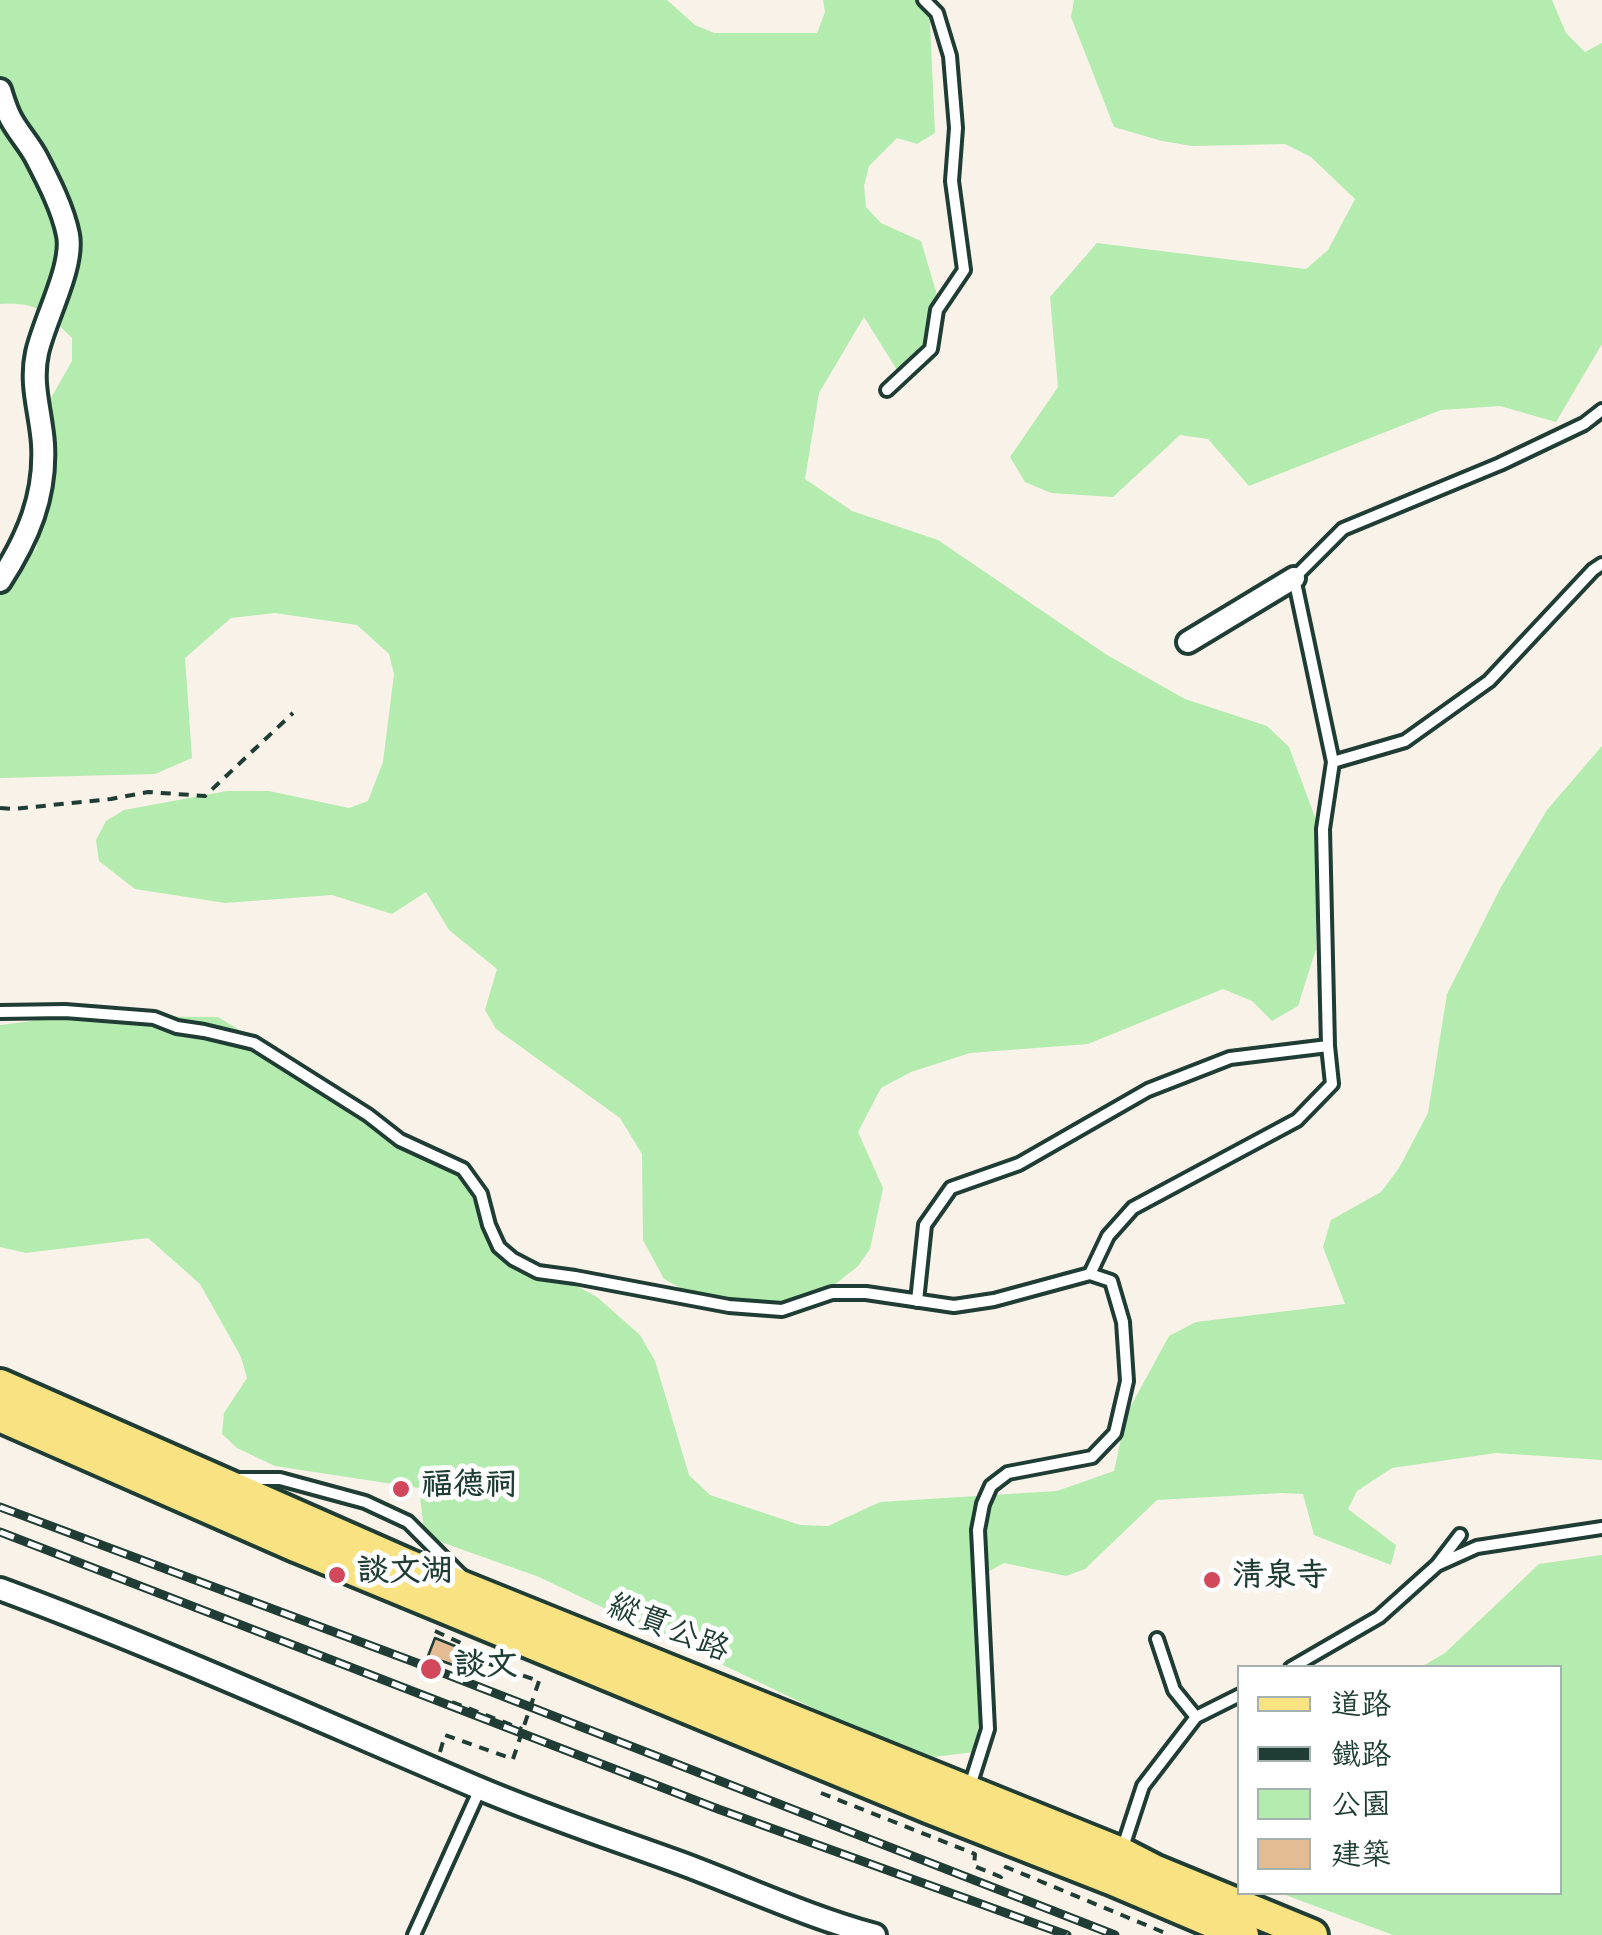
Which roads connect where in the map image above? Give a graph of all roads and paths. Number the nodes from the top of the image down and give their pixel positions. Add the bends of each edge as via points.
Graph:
1 (924, 0) edge
2 (0, 90) edge
3 (887, 390) dead end
4 (1602, 410) edge
5 (1602, 564) edge
6 (1294, 578) junction
7 (0, 580) edge
8 (1188, 642) dead end
9 (293, 713) dead end
10 (1333, 762) junction
11 (0, 808) edge
12 (0, 1012) edge
13 (1328, 1046) junction
14 (1090, 1274) junction
15 (917, 1301) junction
16 (0, 1385) edge
17 (0, 1416) edge
18 (214, 1480) junction
19 (1602, 1528) edge
20 (1460, 1535) dead end
21 (1437, 1565) junction
22 (402, 1575) junction
23 (0, 1590) edge
24 (480, 1594) junction
25 (432, 1630) dead end
26 (1157, 1639) dead end
27 (1296, 1665) edge
28 (1237, 1696) edge
29 (452, 1702) dead end
30 (1196, 1718) junction
31 (522, 1729) junction
32 (444, 1735) dead end
33 (480, 1789) junction
34 (968, 1792) junction
35 (821, 1793) dead end
36 (1116, 1866) junction
37 (1247, 1912) edge
38 (414, 1935) edge
39 (875, 1935) edge
40 (1170, 1935) edge
41 (1312, 1935) edge

1 - 3 lane via 937,13 950,56 952,181 964,270 938,310 932,350
2 - 7 street via 69,238 36,353 41,484 32,526
4 - 6 lane via 1500,464 1342,530
5 - 10 lane via 1489,681 1405,741
6 - 8 street
6 - 10 lane
9 - 11 path via 204,796 148,792
10 - 13 lane via 1323,829
12 - 15 lane via 154,1018 254,1043 400,1140 464,1168 499,1246 538,1272 729,1306 782,1310 832,1293
13 - 14 lane via 1332,1084 1298,1120 1132,1208 1108,1236
13 - 15 lane via 1230,1058 1148,1090 1018,1164 951,1188 926,1225
14 - 15 lane via 994,1300 954,1306
14 - 34 lane via 1111,1281 1123,1322 1127,1381 1115,1434 1092,1457 1008,1473 991,1486 978,1530 988,1730
16 - 18 main road, 縱貫公路
17 - 22 main road, 縱貫公路 via 298,1547
18 - 22 main road, 縱貫公路
18 - 24 lane via 280,1479 365,1502 408,1522
19 - 21 lane via 1476,1547
20 - 21 lane
21 - 27 lane via 1379,1617
22 - 24 main road, 縱貫公路
22 - 36 main road, 縱貫公路 via 912,1801
23 - 33 street
24 - 34 main road, 縱貫公路
25 - 31 path, bridge via 463,1644 460,1654 539,1681
26 - 30 lane via 1174,1690
28 - 30 lane
29 - 31 path
30 - 36 lane via 1143,1786
31 - 32 path, bridge via 512,1759
33 - 38 lane
33 - 39 street
34 - 36 main road, 縱貫公路
35 - 40 path via 976,1854 974,1866 1001,1877 1006,1867
36 - 37 main road, 縱貫公路
37 - 41 main road, 縱貫公路

